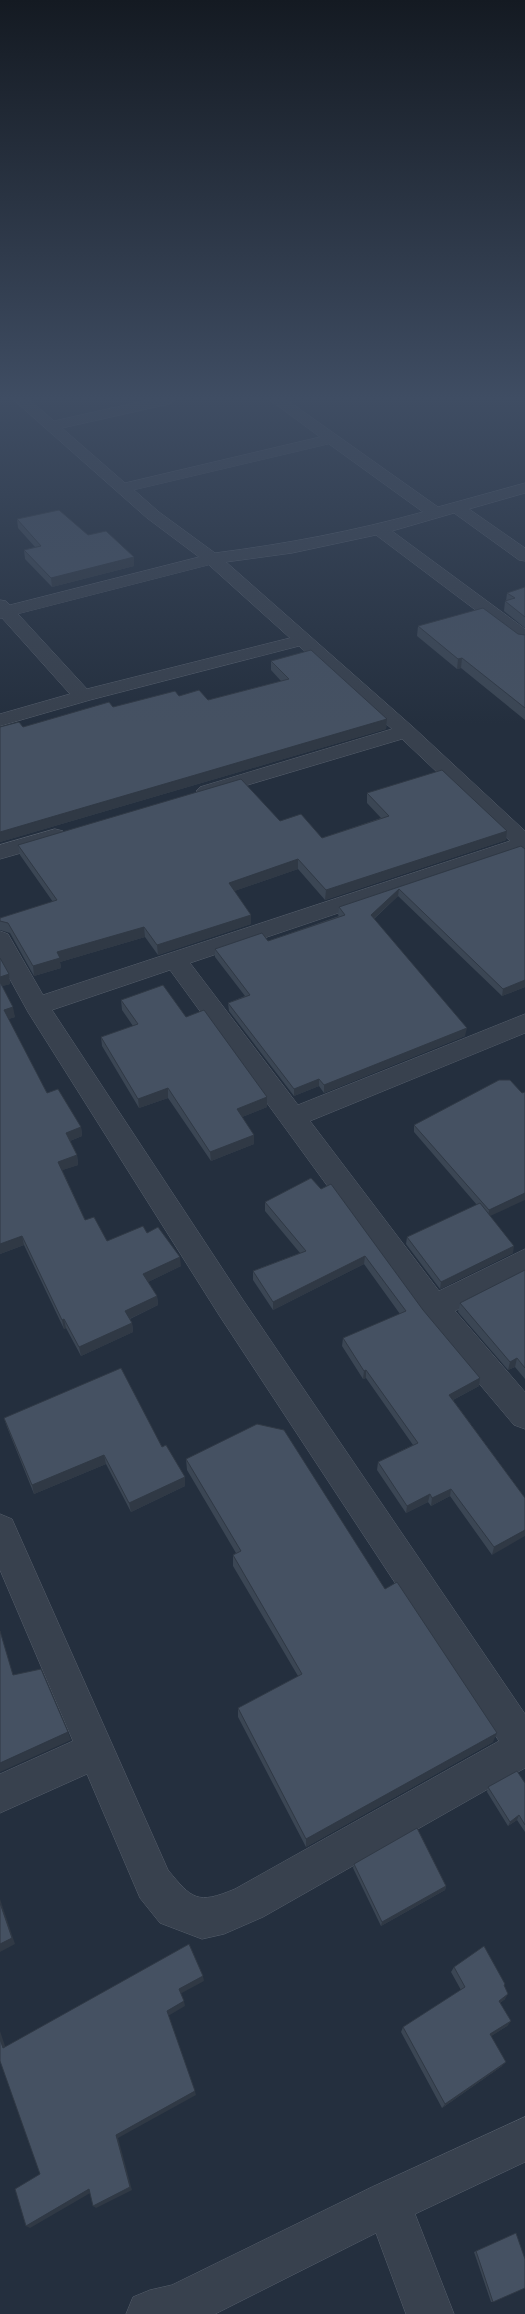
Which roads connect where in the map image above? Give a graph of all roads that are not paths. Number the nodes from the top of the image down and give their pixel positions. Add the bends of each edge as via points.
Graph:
1 (147, 508) edge
2 (428, 508) edge
3 (453, 508) edge
4 (457, 508) edge
5 (435, 513) junction
6 (379, 529) junction
7 (525, 556) edge
8 (212, 559) junction
9 (2, 610) edge
10 (525, 638) edge
11 (302, 640) junction
12 (83, 696) junction
13 (0, 720) edge
14 (406, 731) junction
15 (189, 796) edge
16 (76, 830) edge
17 (525, 843) edge
18 (0, 852) edge
19 (0, 939) edge
20 (176, 961) junction
21 (37, 1006) junction
22 (525, 1022) edge
23 (292, 1118) junction
24 (525, 1261) edge
25 (434, 1308) junction
26 (525, 1416) edge
27 (0, 1530) edge
28 (525, 1747) edge
29 (95, 1751) junction
30 (0, 1794) edge
31 (525, 2139) edge
32 (388, 2203) junction
33 (150, 2314) edge
34 (430, 2314) edge

1 - 8 street
2 - 5 street
3 - 5 street
4 - 7 street
5 - 6 street
6 - 8 street via 292,548
6 - 10 street
8 - 9 street
8 - 11 street
9 - 12 street
11 - 12 street
11 - 14 street
12 - 13 street
14 - 15 street
14 - 17 street
16 - 18 street
17 - 20 street
19 - 21 street
20 - 21 street
20 - 23 street
21 - 28 street via 230,1306
22 - 23 street
23 - 25 street
24 - 25 street
25 - 26 street
27 - 29 street
28 - 29 street via 249,1903 202,1919 174,1909 154,1884
29 - 30 street
31 - 32 street
32 - 33 street via 177,2308
32 - 34 street

